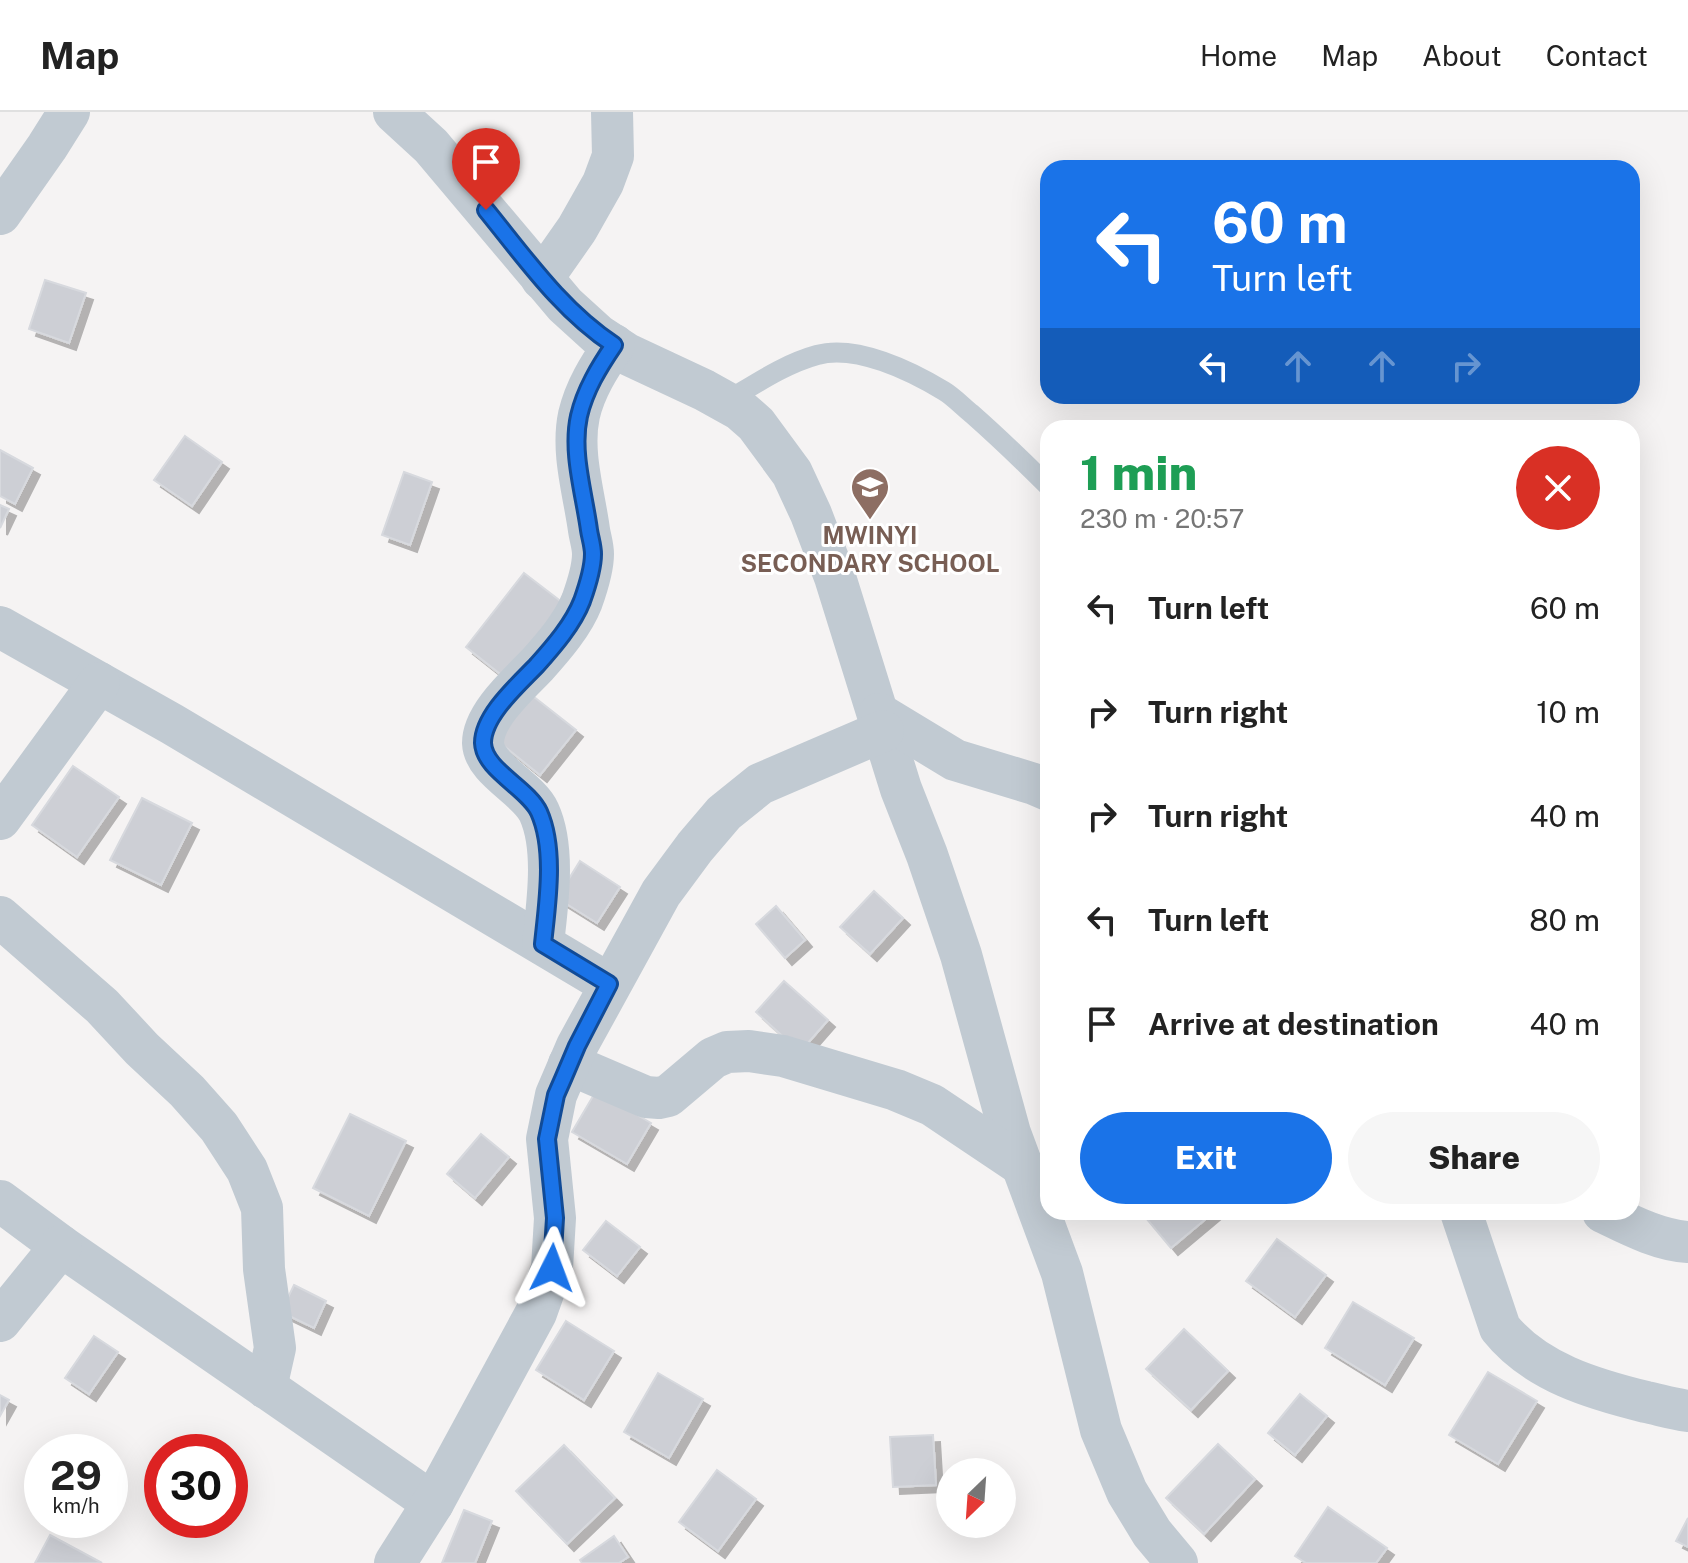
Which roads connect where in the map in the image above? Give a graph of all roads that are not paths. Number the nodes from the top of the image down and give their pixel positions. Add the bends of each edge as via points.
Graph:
1 (69, 112) edge
2 (394, 112) edge
3 (612, 112) edge
4 (0, 214) edge
5 (542, 279) junction
6 (614, 345) junction
7 (725, 402) junction
8 (1040, 478) edge
9 (0, 627) edge
10 (99, 683) junction
11 (881, 723) junction
12 (1040, 787) edge
13 (0, 819) edge
14 (0, 917) edge
15 (543, 944) junction
16 (609, 984) junction
17 (569, 1064) junction
18 (1023, 1166) junction
19 (0, 1201) edge
20 (1040, 1213) edge
21 (1043, 1220) edge
22 (1464, 1220) edge
23 (1620, 1220) edge
24 (1688, 1242) edge
25 (61, 1246) junction
26 (0, 1321) edge
27 (266, 1388) junction
28 (1688, 1411) edge
29 (433, 1503) junction
30 (395, 1563) edge
31 (1177, 1563) edge

1 - 4 street
2 - 5 street via 431,146
3 - 5 street via 613,156 603,183
5 - 6 street
6 - 7 street
6 - 15 street via 586,392 578,418 577,450 593,554 584,593 573,620 495,712 483,740 490,762 539,811 549,885
7 - 8 lane via 820,354 862,354 946,392
7 - 11 street via 756,424 792,473 835,577
9 - 10 street
10 - 13 street
10 - 15 street
11 - 12 street via 955,760
11 - 16 street via 760,784 724,813 661,893
11 - 18 street via 961,955
14 - 27 street via 102,1006 187,1091 247,1170 262,1208 275,1348
15 - 16 street
16 - 17 street
17 - 18 street via 659,1098 727,1052 783,1056 932,1105
17 - 29 street via 547,1139 555,1218 552,1268 536,1313
18 - 20 street
19 - 25 street
21 - 31 street via 1062,1273 1101,1430 1127,1492
22 - 28 street via 1500,1328 1510,1341 1573,1380
23 - 24 street
25 - 26 street
25 - 27 street
27 - 29 street
29 - 30 street

